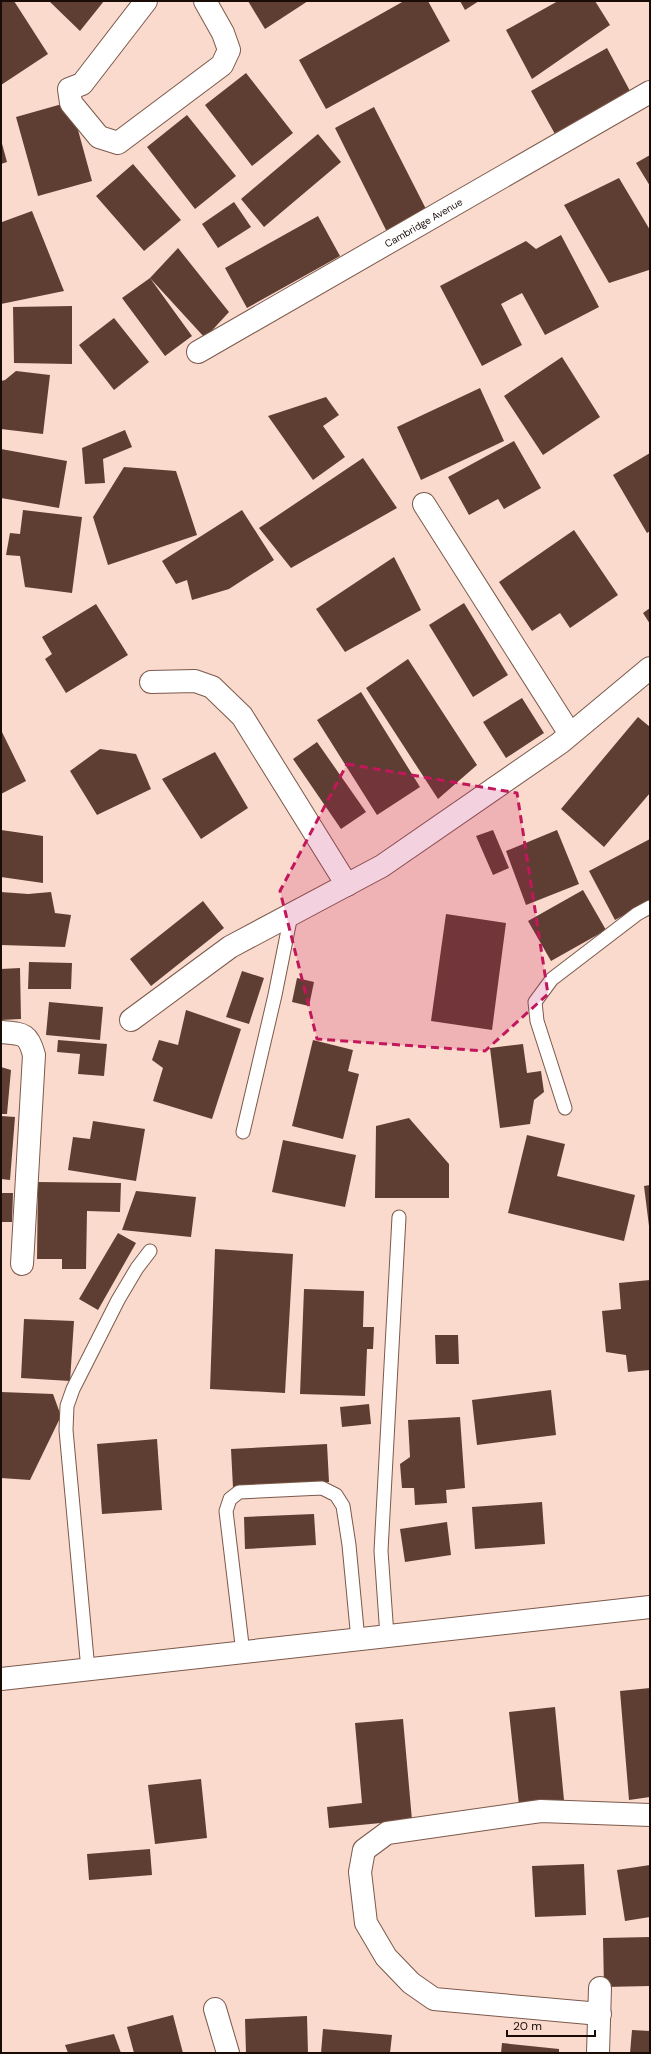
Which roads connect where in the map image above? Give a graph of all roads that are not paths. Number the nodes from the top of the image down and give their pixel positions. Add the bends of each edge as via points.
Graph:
1 (146, 1) edge
2 (205, 1) edge
3 (650, 92) edge
4 (198, 352) dead end
5 (424, 504) dead end
6 (650, 668) edge
7 (151, 682) dead end
8 (570, 734) junction
9 (347, 885) junction
10 (650, 908) edge
11 (291, 915) junction
12 (131, 1020) dead end
13 (1, 1032) edge
14 (565, 1108) dead end
15 (243, 1132) dead end
16 (398, 1217) dead end
17 (150, 1251) dead end
18 (22, 1264) dead end
19 (650, 1607) edge
20 (387, 1636) junction
21 (358, 1640) junction
22 (243, 1653) junction
23 (88, 1670) junction
24 (1, 1679) edge
25 (650, 1815) edge
26 (600, 1988) dead end
27 (215, 2009) dead end
28 (600, 2014) junction
29 (228, 2053) edge
30 (598, 2053) edge

1 - 2 street via 82,84 69,89 71,104 99,137 118,143 222,65 230,50
3 - 4 street, Cambridge Avenue
5 - 8 street
6 - 8 street
7 - 9 street via 195,681 212,687 242,716
8 - 9 street via 382,866
9 - 11 street
10 - 14 lane via 637,914 552,979 535,1002 536,1021
11 - 12 street via 230,947
11 - 15 lane
13 - 18 street via 21,1034 31,1041 34,1055
16 - 20 lane via 381,1551
17 - 23 lane via 118,1300 73,1388 67,1406 66,1430
19 - 20 street
20 - 21 street
21 - 22 street
21 - 22 lane via 349,1545 342,1506 336,1495 322,1488 239,1492 230,1499 226,1511
22 - 23 street
23 - 24 street
25 - 28 street via 541,1811 387,1833 364,1850 360,1872 366,1923 386,1957 411,1983 434,1999
26 - 28 street
27 - 29 street
28 - 30 street

